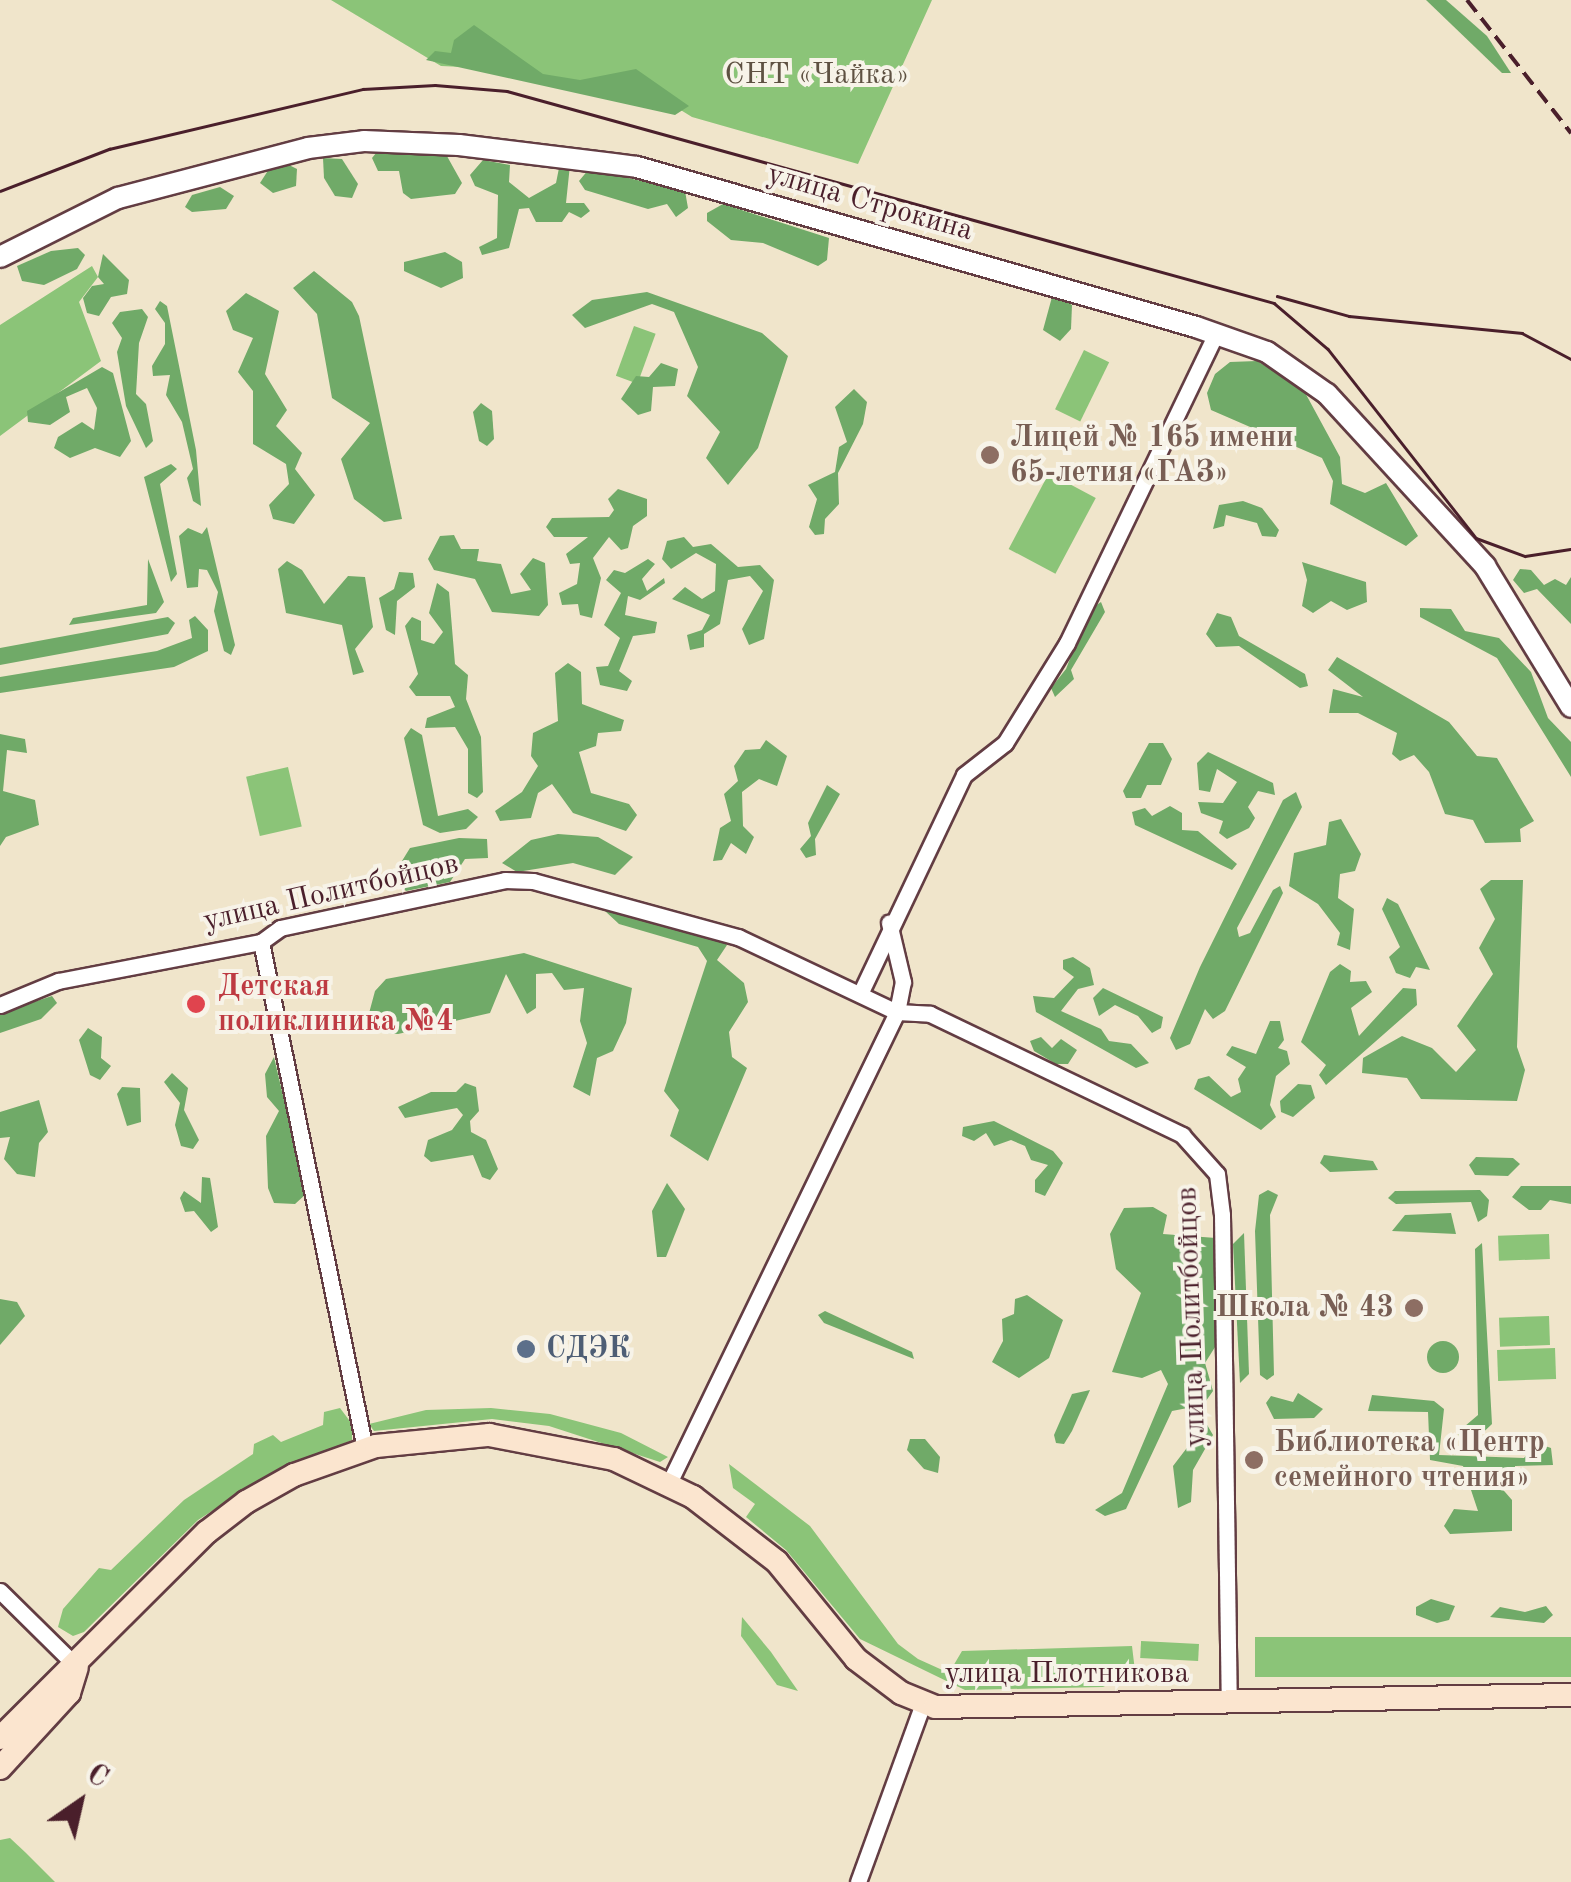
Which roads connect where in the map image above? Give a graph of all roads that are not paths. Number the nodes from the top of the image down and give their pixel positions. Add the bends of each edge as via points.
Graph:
1 (0, 256) edge
2 (1216, 334) junction
3 (1571, 706) edge
4 (889, 923) junction
5 (261, 942) junction
6 (860, 994) junction
7 (0, 1004) edge
8 (897, 1012) junction
9 (365, 1449) junction
10 (669, 1483) junction
11 (0, 1591) edge
12 (77, 1666) junction
13 (1571, 1695) edge
14 (923, 1702) junction
15 (1229, 1703) junction
16 (0, 1738) edge
17 (0, 1768) edge
18 (858, 1882) edge

1 - 2 street, улица Строкина via 118,198 308,148 364,141 458,144 637,167
2 - 3 street, улица Строкина via 1267,352 1326,394 1484,566
2 - 4 street via 1068,644 1005,743 964,775
4 - 6 street
4 - 8 street via 902,971
5 - 6 street, улица Политбойцов via 280,928 506,880 533,881 738,937
5 - 7 street, улица Политбойцов via 58,981
5 - 9 street
6 - 8 street, улица Политбойцов
8 - 10 street
8 - 15 street, улица Политбойцов via 930,1014 1182,1135 1217,1174
9 - 10 main road, улица Плотникова via 489,1435 548,1441
9 - 12 main road, улица Плотникова via 294,1476 220,1522
10 - 14 main road, улица Плотникова via 756,1542 856,1659
11 - 12 street
12 - 16 main road via 54,1679
12 - 17 main road via 69,1693
13 - 15 main road, улица Плотникова
14 - 15 main road, улица Плотникова via 979,1709
14 - 18 street

